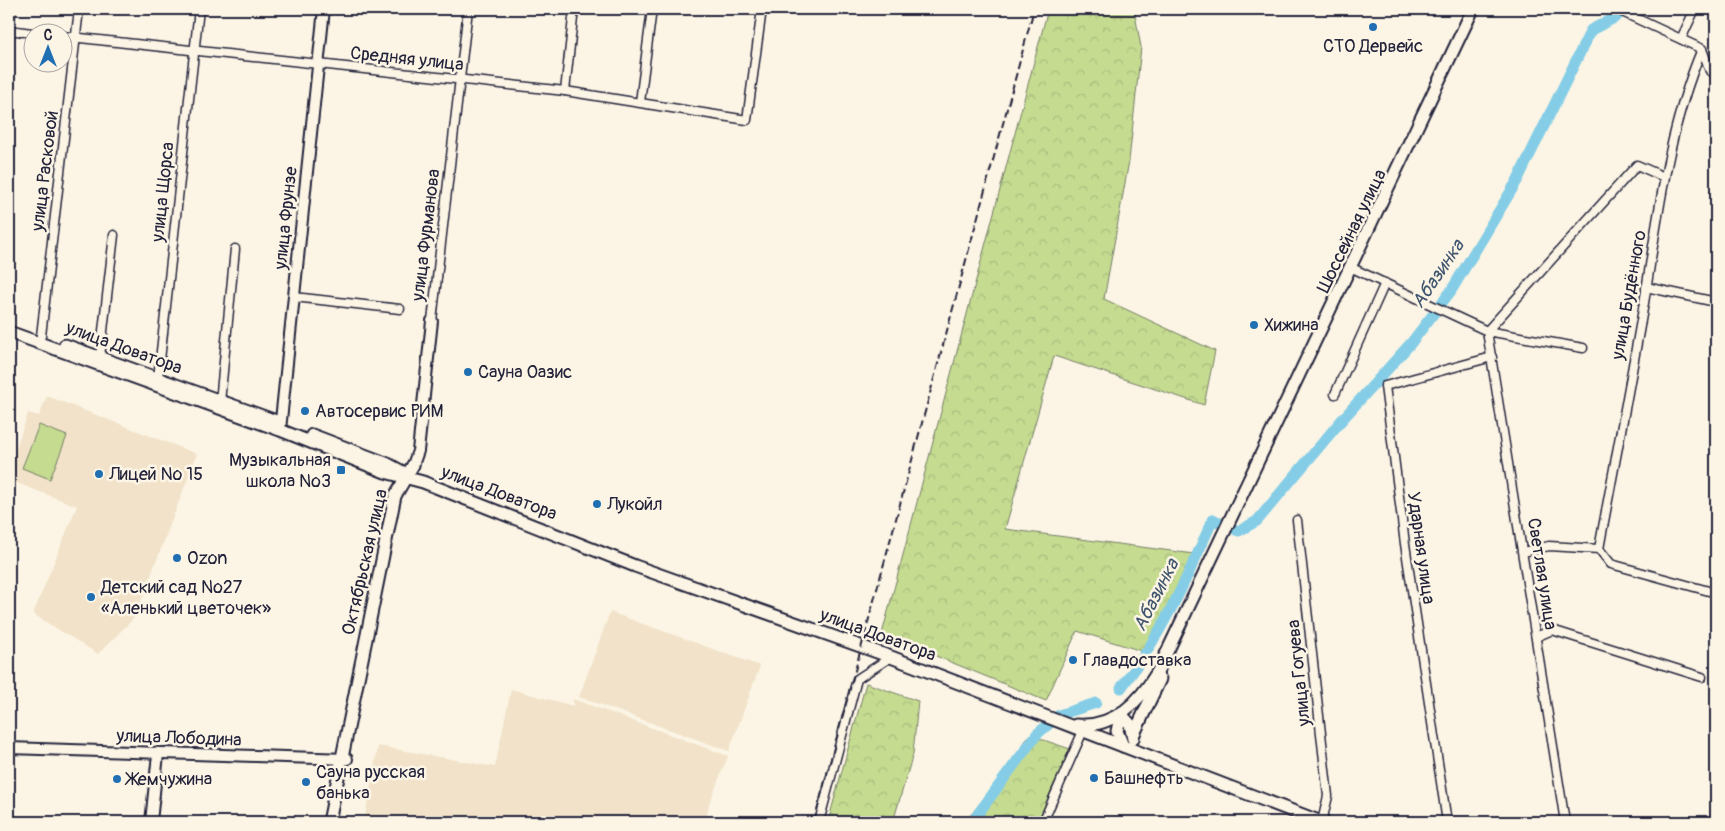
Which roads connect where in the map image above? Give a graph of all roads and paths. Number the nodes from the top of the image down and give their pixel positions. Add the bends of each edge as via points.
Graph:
1 (11, 9) edge
2 (79, 9) edge
3 (199, 9) edge
4 (324, 9) edge
5 (468, 9) edge
6 (574, 9) edge
7 (652, 9) edge
8 (762, 9) edge
9 (1473, 9) edge
10 (1478, 9) edge
11 (1616, 9) edge
12 (1694, 9) edge
13 (9, 31) edge
14 (22, 32) edge
15 (72, 37) edge
16 (76, 37) junction
17 (1681, 39) junction
18 (1702, 49) junction
19 (194, 51) junction
20 (318, 66) junction
21 (1716, 73) edge
22 (461, 79) junction
23 (565, 91) junction
24 (640, 102) junction
25 (1664, 177) junction
26 (114, 235) dead end
27 (235, 249) dead end
28 (1352, 268) junction
29 (1385, 283) junction
30 (1646, 287) junction
31 (294, 297) junction
32 (1716, 302) edge
33 (400, 309) dead end
34 (432, 322) joint
35 (9, 324) edge
36 (1487, 331) junction
37 (9, 332) edge
38 (41, 336) junction
39 (1583, 348) dead end
40 (100, 357) junction
41 (1492, 357) junction
42 (158, 378) junction
43 (1335, 394) dead end
44 (220, 402) junction
45 (281, 427) junction
46 (409, 474) junction
47 (1297, 520) dead end
48 (1599, 549) junction
49 (1523, 552) junction
50 (1716, 593) edge
51 (1536, 637) junction
52 (891, 657) junction
53 (1165, 658) junction
54 (1702, 677) dead end
55 (1122, 714) junction
56 (1065, 724) junction
57 (1083, 731) junction
58 (1133, 736) junction
59 (1122, 746) junction
60 (9, 748) edge
61 (158, 754) junction
62 (1144, 754) junction
63 (344, 759) junction
64 (1297, 818) edge
65 (151, 822) edge
66 (329, 822) edge
67 (335, 822) edge
68 (819, 822) edge
69 (1043, 822) edge
70 (1321, 822) edge
71 (1448, 822) edge
72 (1565, 822) edge

1 - 13 street
2 - 16 street, улица Расковой
3 - 19 street, улица Щорса
4 - 20 street, улица Фрунзе
5 - 22 street, улица Фурманова
6 - 23 street
7 - 24 street
8 - 24 street, Средняя улица via 748,120
9 - 28 main road, Шоссейная улица
10 - 28 main road, Шоссейная улица
11 - 17 street
12 - 17 street
13 - 14 street
15 - 16 street, Средняя улица
16 - 19 street, Средняя улица
16 - 38 street, улица Расковой
17 - 18 street
18 - 21 street via 1710,71
18 - 25 street, улица Будённого via 1686,86
19 - 20 street, Средняя улица
19 - 42 street, улица Щорса
20 - 22 street, Средняя улица
20 - 31 street, улица Фрунзе
22 - 23 street, Средняя улица
22 - 34 street, улица Фурманова
23 - 24 street, Средняя улица
25 - 30 street, улица Будённого
25 - 36 street via 1637,165
26 - 40 street
27 - 44 street
28 - 29 street
28 - 53 main road, Шоссейная улица
29 - 36 street
29 - 43 street
30 - 32 street
30 - 48 street, улица Будённого
31 - 33 street
31 - 45 street, улица Фрунзе
34 - 46 street, улица Фурманова via 418,451
35 - 38 main road, улица Доватора
36 - 39 street
36 - 41 street, Светлая улица
37 - 45 main road, улица Доватора
38 - 40 main road, улица Доватора
40 - 42 main road, улица Доватора
41 - 49 street, Светлая улица
41 - 71 street, Ударная улица via 1385,386 1405,544
42 - 44 main road, улица Доватора
44 - 45 main road, улица Доватора
45 - 46 main road, улица Доватора
46 - 52 main road, улица Доватора via 422,482 645,569
46 - 63 main road, Октябрьская улица via 396,512
47 - 70 street, улица Гогуева via 1328,796
48 - 49 street via 1550,546
48 - 50 street via 1611,564
49 - 51 street, Светлая улица
51 - 54 street via 1552,630
51 - 72 street, Светлая улица
52 - 56 main road, улица Доватора
52 - 68 street via 856,679
53 - 55 main road, Шоссейная улица via 1143,695
53 - 58 main road, Шоссейная улица via 1161,678
55 - 56 main road
55 - 58 main road via 1130,724
55 - 59 main road via 1117,731
56 - 57 main road, улица Доватора
57 - 59 main road, улица Доватора
57 - 69 street
58 - 62 main road via 1135,745
59 - 62 main road, улица Доватора
60 - 61 street, улица Лободина
61 - 63 street, улица Лободина
61 - 65 street
62 - 64 main road, улица Доватора
63 - 66 main road, Октябрьская улица
63 - 67 main road, Октябрьская улица
64 - 70 main road, улица Доватора

